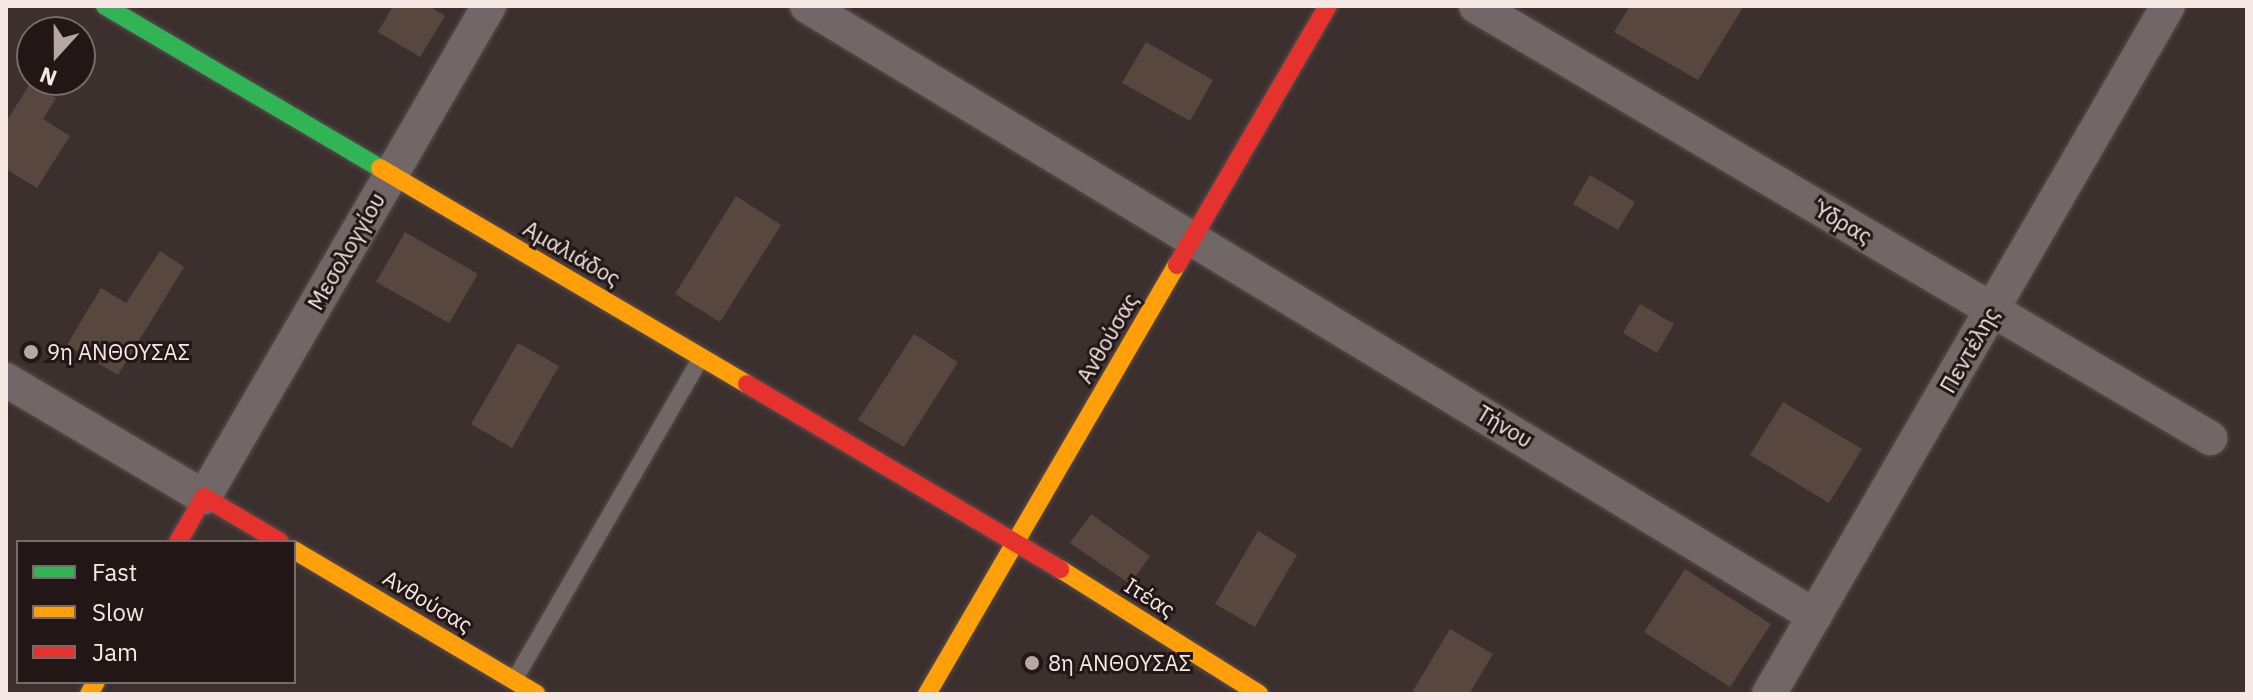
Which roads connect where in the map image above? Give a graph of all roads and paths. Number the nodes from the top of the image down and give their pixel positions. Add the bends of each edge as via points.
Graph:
1 (105, 6) edge
2 (489, 6) edge
3 (807, 6) edge
4 (1328, 6) edge
5 (1476, 6) edge
6 (2168, 6) edge
7 (390, 174) junction
8 (1194, 235) junction
9 (1992, 310) junction
10 (702, 357) junction
11 (6, 380) edge
12 (2210, 438) dead end
13 (204, 497) junction
14 (179, 540) edge
15 (277, 540) edge
16 (1016, 542) junction
17 (296, 551) edge
18 (1815, 616) junction
19 (514, 681) junction
20 (537, 694) edge
21 (927, 694) edge
22 (1259, 694) edge
23 (1769, 694) edge

1 - 7 street, Αμαλιάδος
2 - 7 street, Μεσολογγίου
3 - 8 street, Τήνου
4 - 8 street, Ανθούσας
5 - 9 street, Ύδρας
6 - 9 street, Πεντέλης
7 - 10 street, Αμαλιάδος
7 - 13 street, Μεσολογγίου
8 - 16 street, Ανθούσας
8 - 18 street, Τήνου
9 - 12 street, Ύδρας
9 - 18 street, Πεντέλης
10 - 16 street, Αμαλιάδος
10 - 19 lane
11 - 13 street
13 - 14 street
13 - 15 street
16 - 21 street, Ανθούσας
16 - 22 street, Ιτέας
17 - 19 street, Ανθούσας
18 - 23 street, Πεντέλης
19 - 20 street, Ανθούσας

